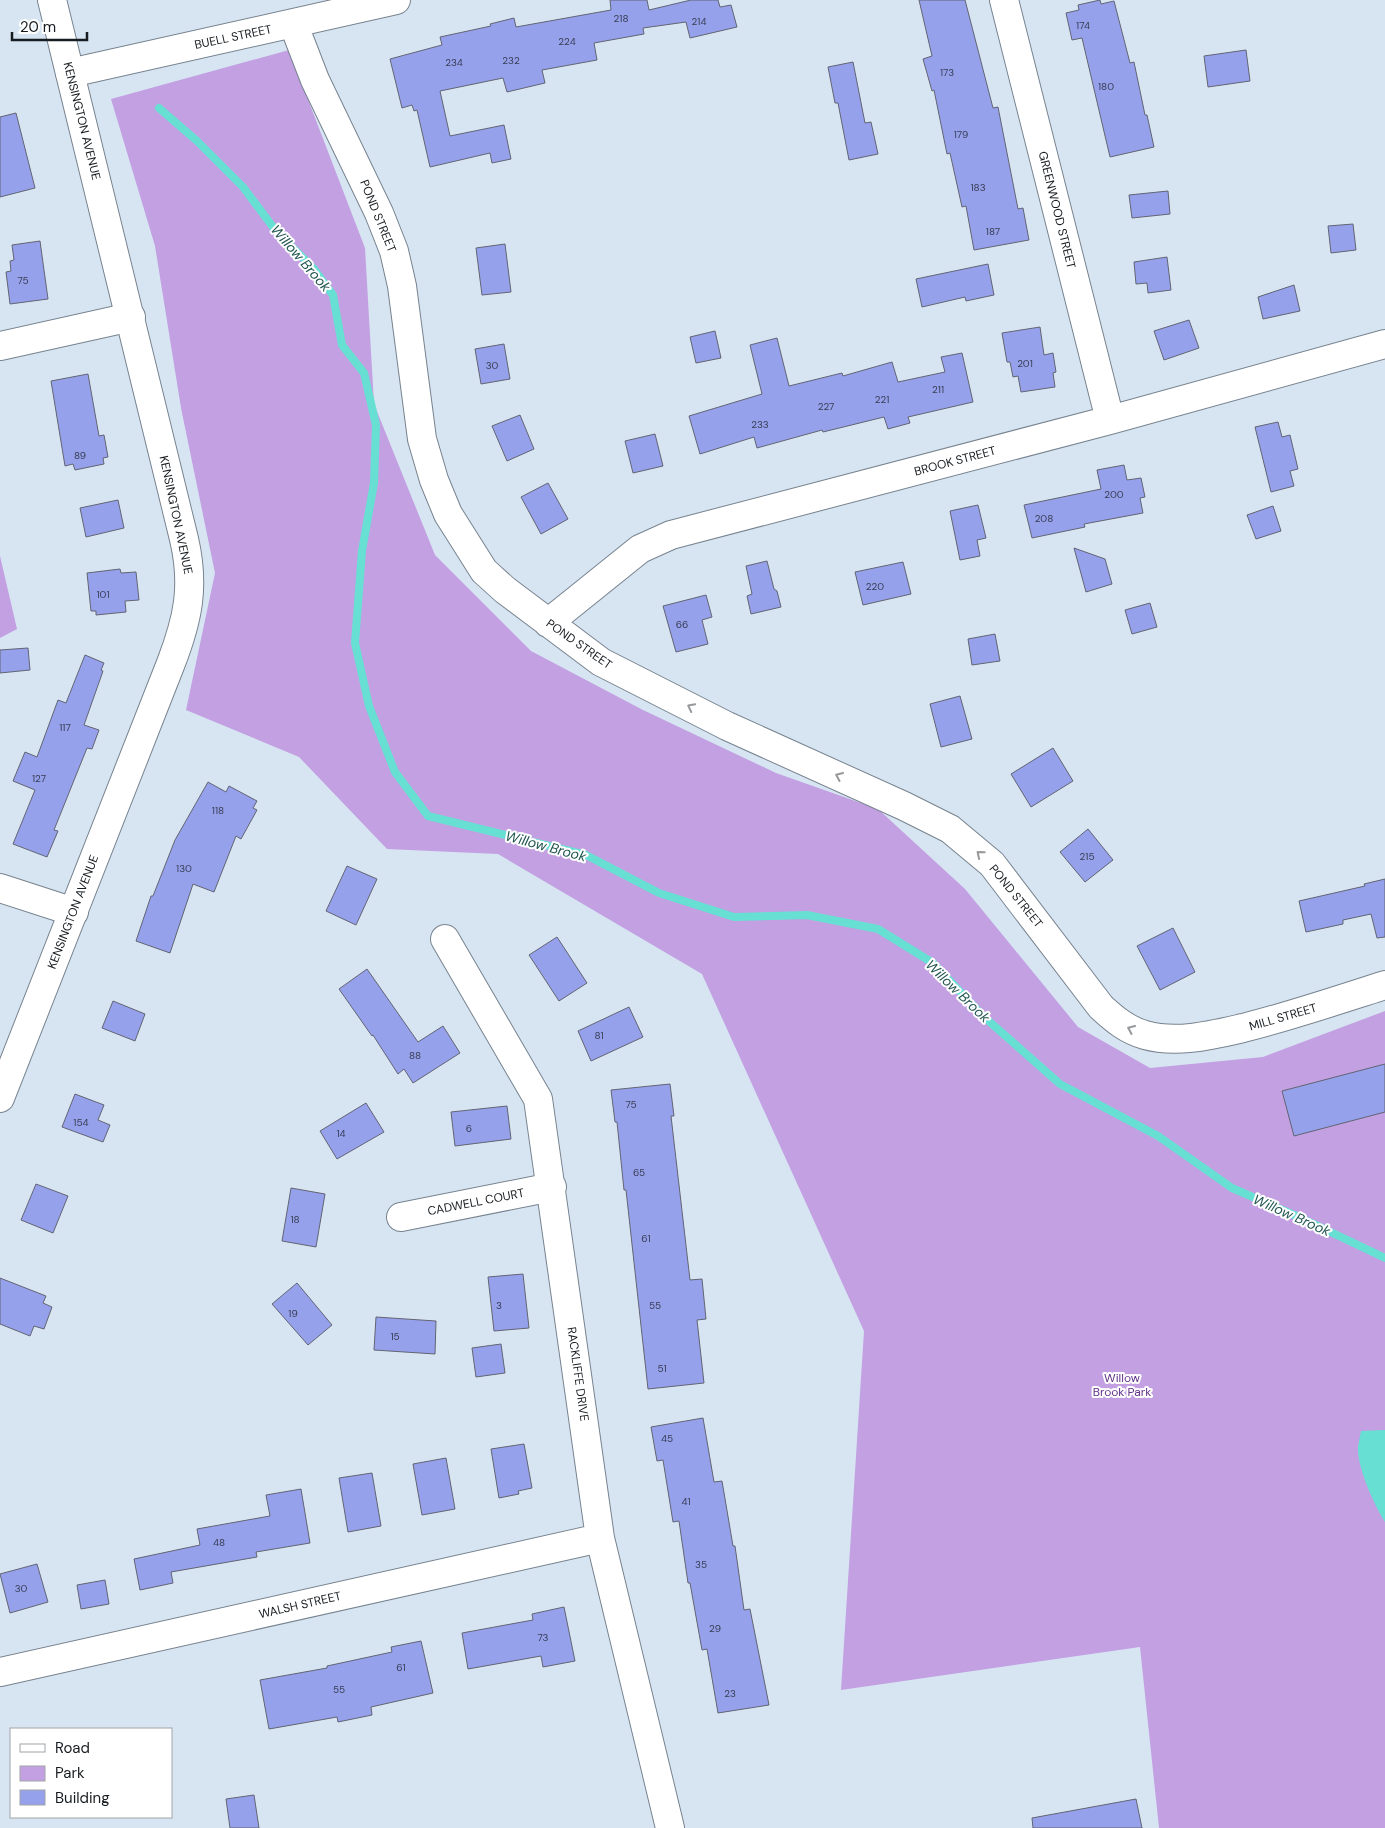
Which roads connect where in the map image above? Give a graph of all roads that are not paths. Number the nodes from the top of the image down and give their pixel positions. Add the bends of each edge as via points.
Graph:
1 (52, 0) edge
2 (396, 0) edge
3 (1004, 0) edge
4 (293, 24) junction
5 (70, 73) junction
6 (131, 317) junction
7 (1385, 344) edge
8 (0, 346) edge
9 (1110, 420) junction
10 (548, 623) junction
11 (0, 888) edge
12 (74, 912) junction
13 (445, 939) dead end
14 (1385, 985) edge
15 (1178, 1039) joint
16 (0, 1098) edge
17 (552, 1187) junction
18 (401, 1216) dead end
19 (600, 1538) junction
20 (0, 1672) edge
21 (670, 1828) edge

1 - 5 street, KENSINGTON AVENUE
2 - 4 street, BUELL STREET
3 - 9 street, GREENWOOD STREET
4 - 5 street, BUELL STREET
4 - 10 street, POND STREET via 315,80 380,213 394,251 402,286 422,439 434,480 484,571
5 - 6 street, KENSINGTON AVENUE
6 - 8 street
6 - 12 street, KENSINGTON AVENUE via 186,549 189,600 171,663
7 - 9 street, BROOK STREET
9 - 10 street, BROOK STREET via 671,536 640,549
15 -> 10 street, POND STREET via 1145,1035 1121,1024 1101,1007 992,864 950,829 727,726 601,662
11 - 12 street
12 - 16 street, KENSINGTON AVENUE
13 - 17 street, RACKLIFFE DRIVE via 538,1100
14 - 15 street, MILL STREET via 1283,1018
17 - 18 street, CADWELL COURT
17 - 19 street, RACKLIFFE DRIVE
19 - 20 street, WALSH STREET
19 - 21 street, RACKLIFFE DRIVE

